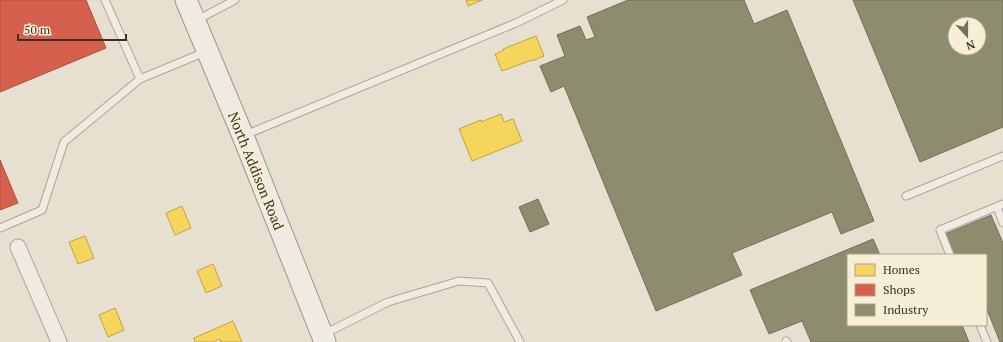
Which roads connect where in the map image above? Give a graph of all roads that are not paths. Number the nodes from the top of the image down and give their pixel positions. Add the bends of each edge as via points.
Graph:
1 (105, 0) edge
2 (186, 0) edge
3 (235, 0) edge
4 (562, 0) edge
5 (195, 21) junction
6 (207, 52) junction
7 (140, 79) junction
8 (243, 136) junction
9 (1003, 156) edge
10 (906, 196) dead end
11 (1000, 206) edge
12 (1003, 223) edge
13 (0, 228) edge
14 (18, 247) dead end
15 (950, 254) edge
16 (980, 326) edge
17 (323, 338) edge
18 (59, 342) edge
19 (520, 342) edge
20 (987, 342) edge

1 - 7 lane
2 - 5 street, North Addison Road
3 - 5 lane
4 - 8 lane via 516,23
5 - 6 street, North Addison Road
6 - 7 lane
6 - 8 street, North Addison Road
7 - 13 lane via 64,142 42,210
8 - 17 street, North Addison Road
9 - 10 lane
11 - 12 lane
11 - 15 lane via 940,230
14 - 18 street
16 - 20 lane
17 - 19 lane via 388,302 459,281 488,283

